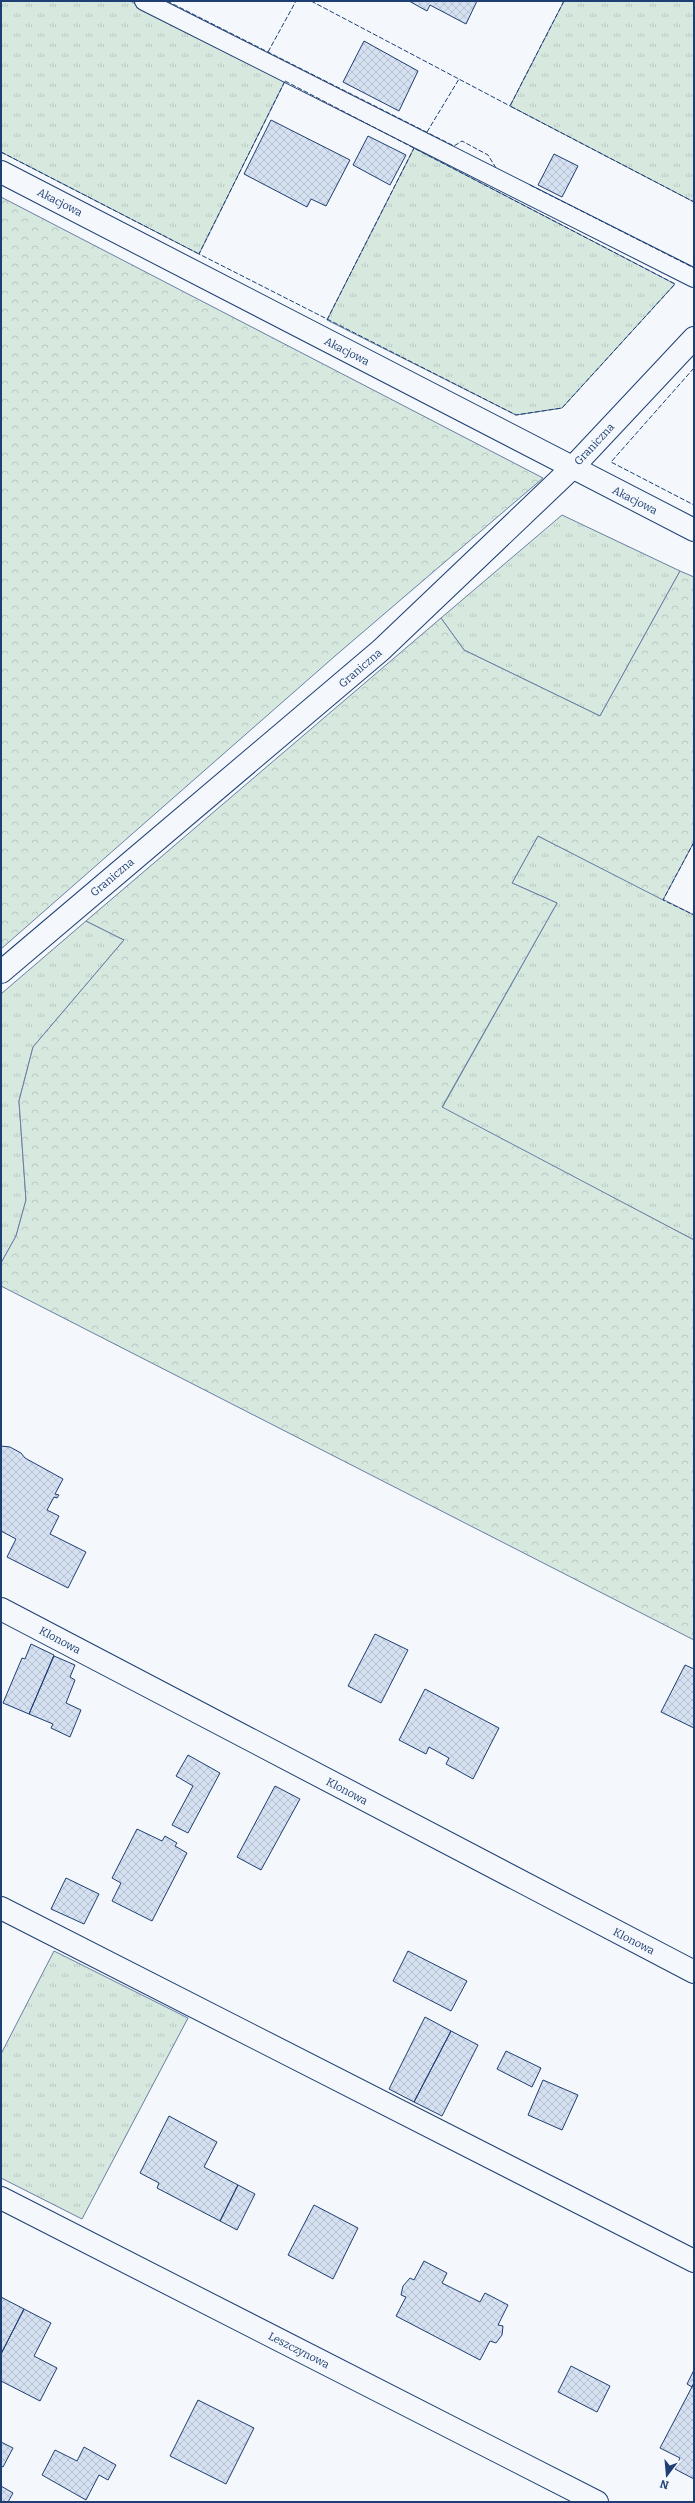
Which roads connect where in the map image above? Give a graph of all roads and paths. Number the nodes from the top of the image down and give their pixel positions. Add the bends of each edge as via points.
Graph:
1 (144, 1) edge
2 (1, 172) edge
3 (694, 278) edge
4 (694, 338) edge
5 (572, 468) junction
6 (694, 530) edge
7 (1, 972) edge
8 (1, 1609) edge
9 (1, 1908) edge
10 (694, 1972) edge
11 (1, 2198) edge
12 (694, 2261) edge
13 (597, 2502) edge

1 - 3 lane
2 - 5 street, Akacjowa
4 - 5 street, Graniczna
5 - 6 street, Akacjowa
5 - 7 street, Graniczna via 381,650
8 - 10 street, Klonowa
9 - 12 street
11 - 13 street, Leszczynowa

